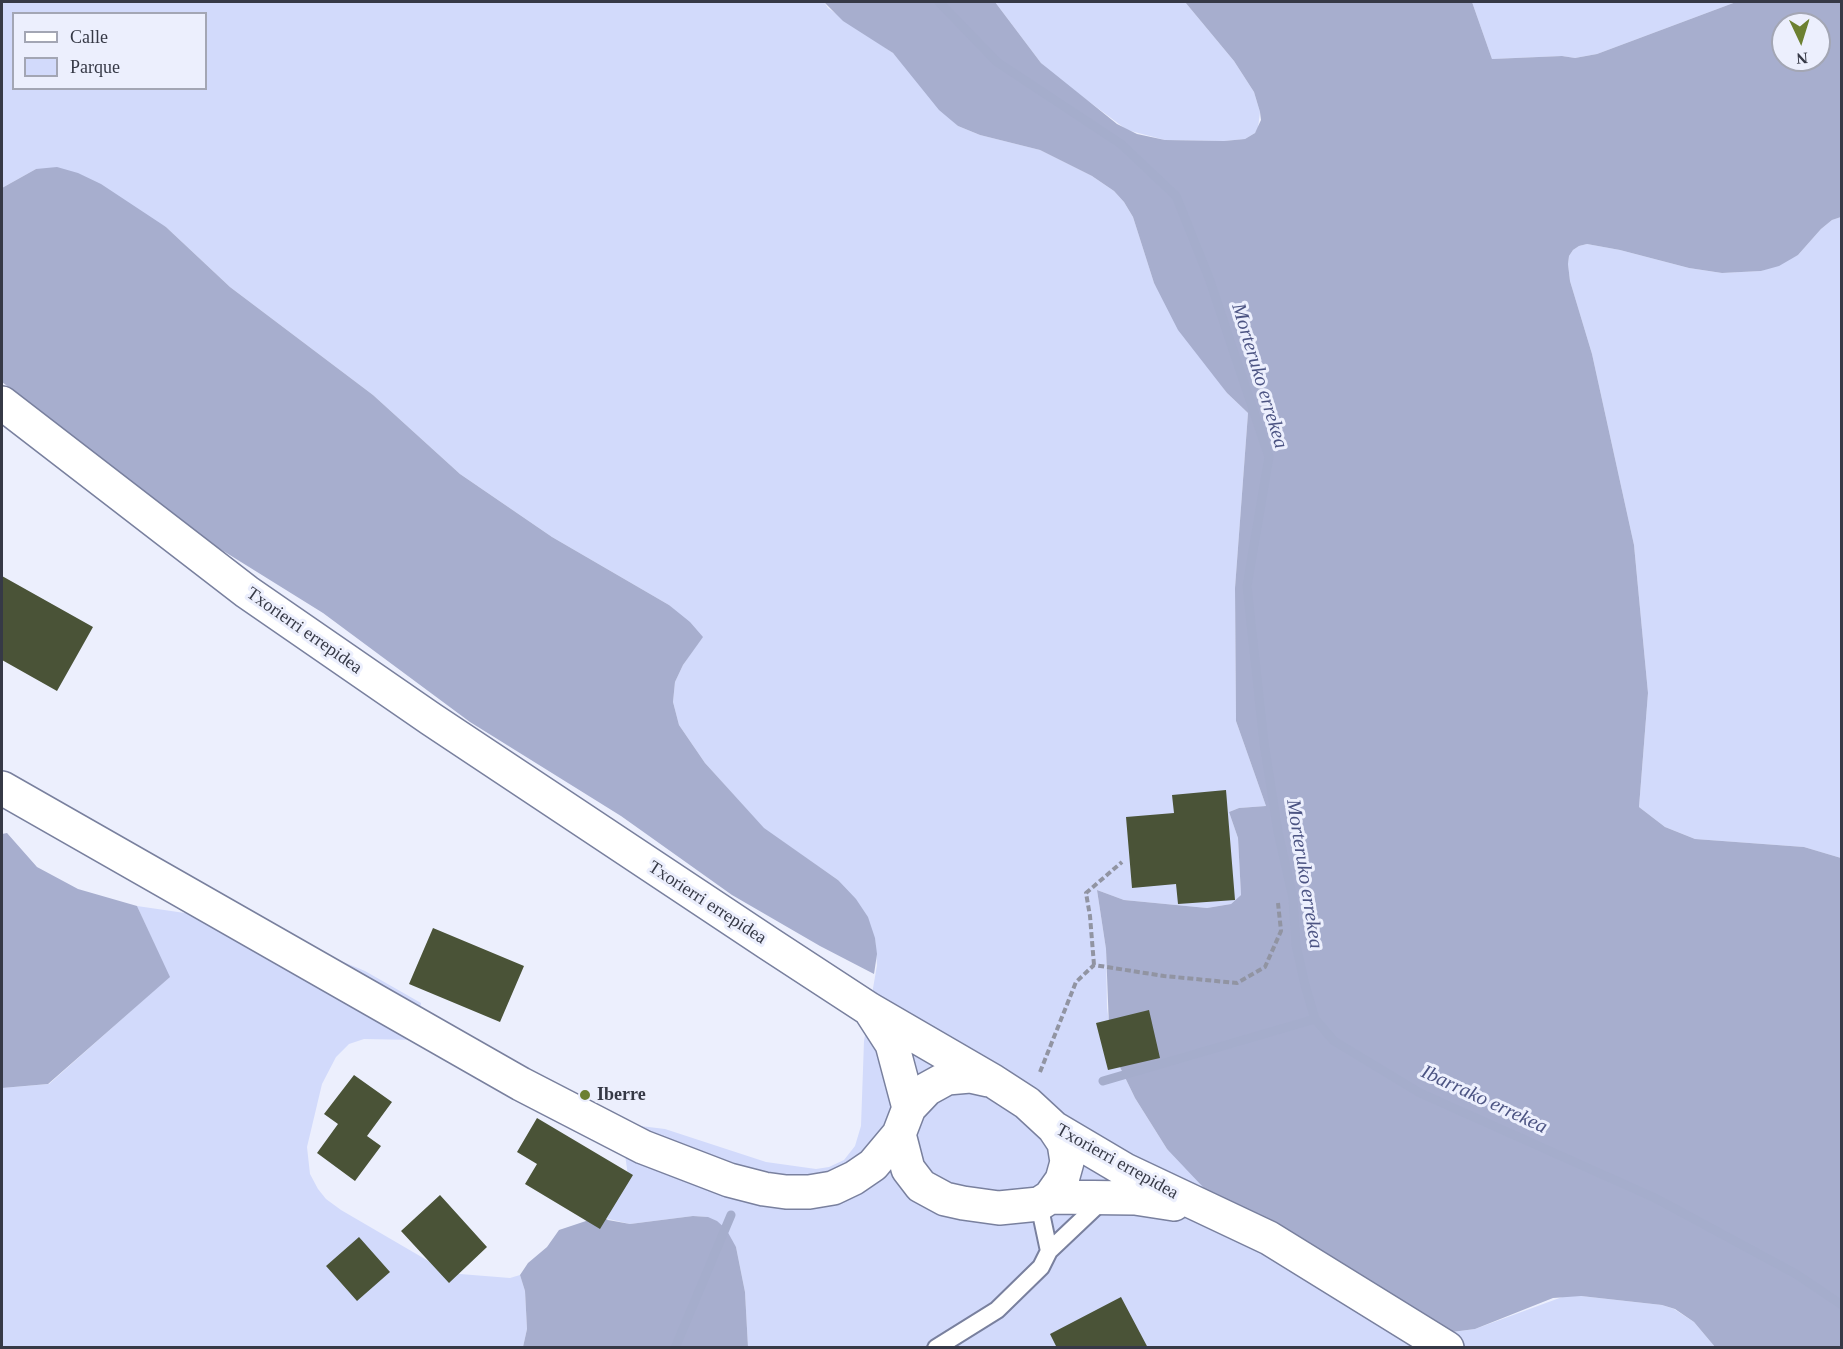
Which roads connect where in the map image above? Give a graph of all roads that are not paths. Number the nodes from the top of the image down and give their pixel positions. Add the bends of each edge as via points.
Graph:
1 (2, 403) edge
2 (2, 788) edge
3 (869, 1009) junction
4 (993, 1081) junction
5 (904, 1121) junction
6 (1054, 1128) junction
7 (1106, 1198) junction
8 (1044, 1201) junction
9 (1207, 1210) junction
10 (1049, 1251) junction
11 (936, 1347) edge
12 (1447, 1347) edge

1 - 3 street, Txorierri errepidea via 247,592 441,726
2 - 5 street via 521,1084 644,1147 729,1180 786,1192 833,1188 873,1164
3 - 4 street, Txorierri errepidea
3 - 5 street via 892,1044
4 - 5 street via 970,1076 947,1078 927,1089
4 - 6 street, Txorierri errepidea via 1027,1103
5 - 8 street via 908,1169 921,1186 945,1199 999,1208
6 - 8 street via 1064,1143 1067,1162 1062,1180
6 - 9 street, Txorierri errepidea via 1125,1170
7 - 8 street
7 - 9 street via 1135,1198
7 - 10 lane
8 - 10 lane
9 - 12 street, Txorierri errepidea via 1269,1238
10 - 11 lane via 1041,1266 997,1310

